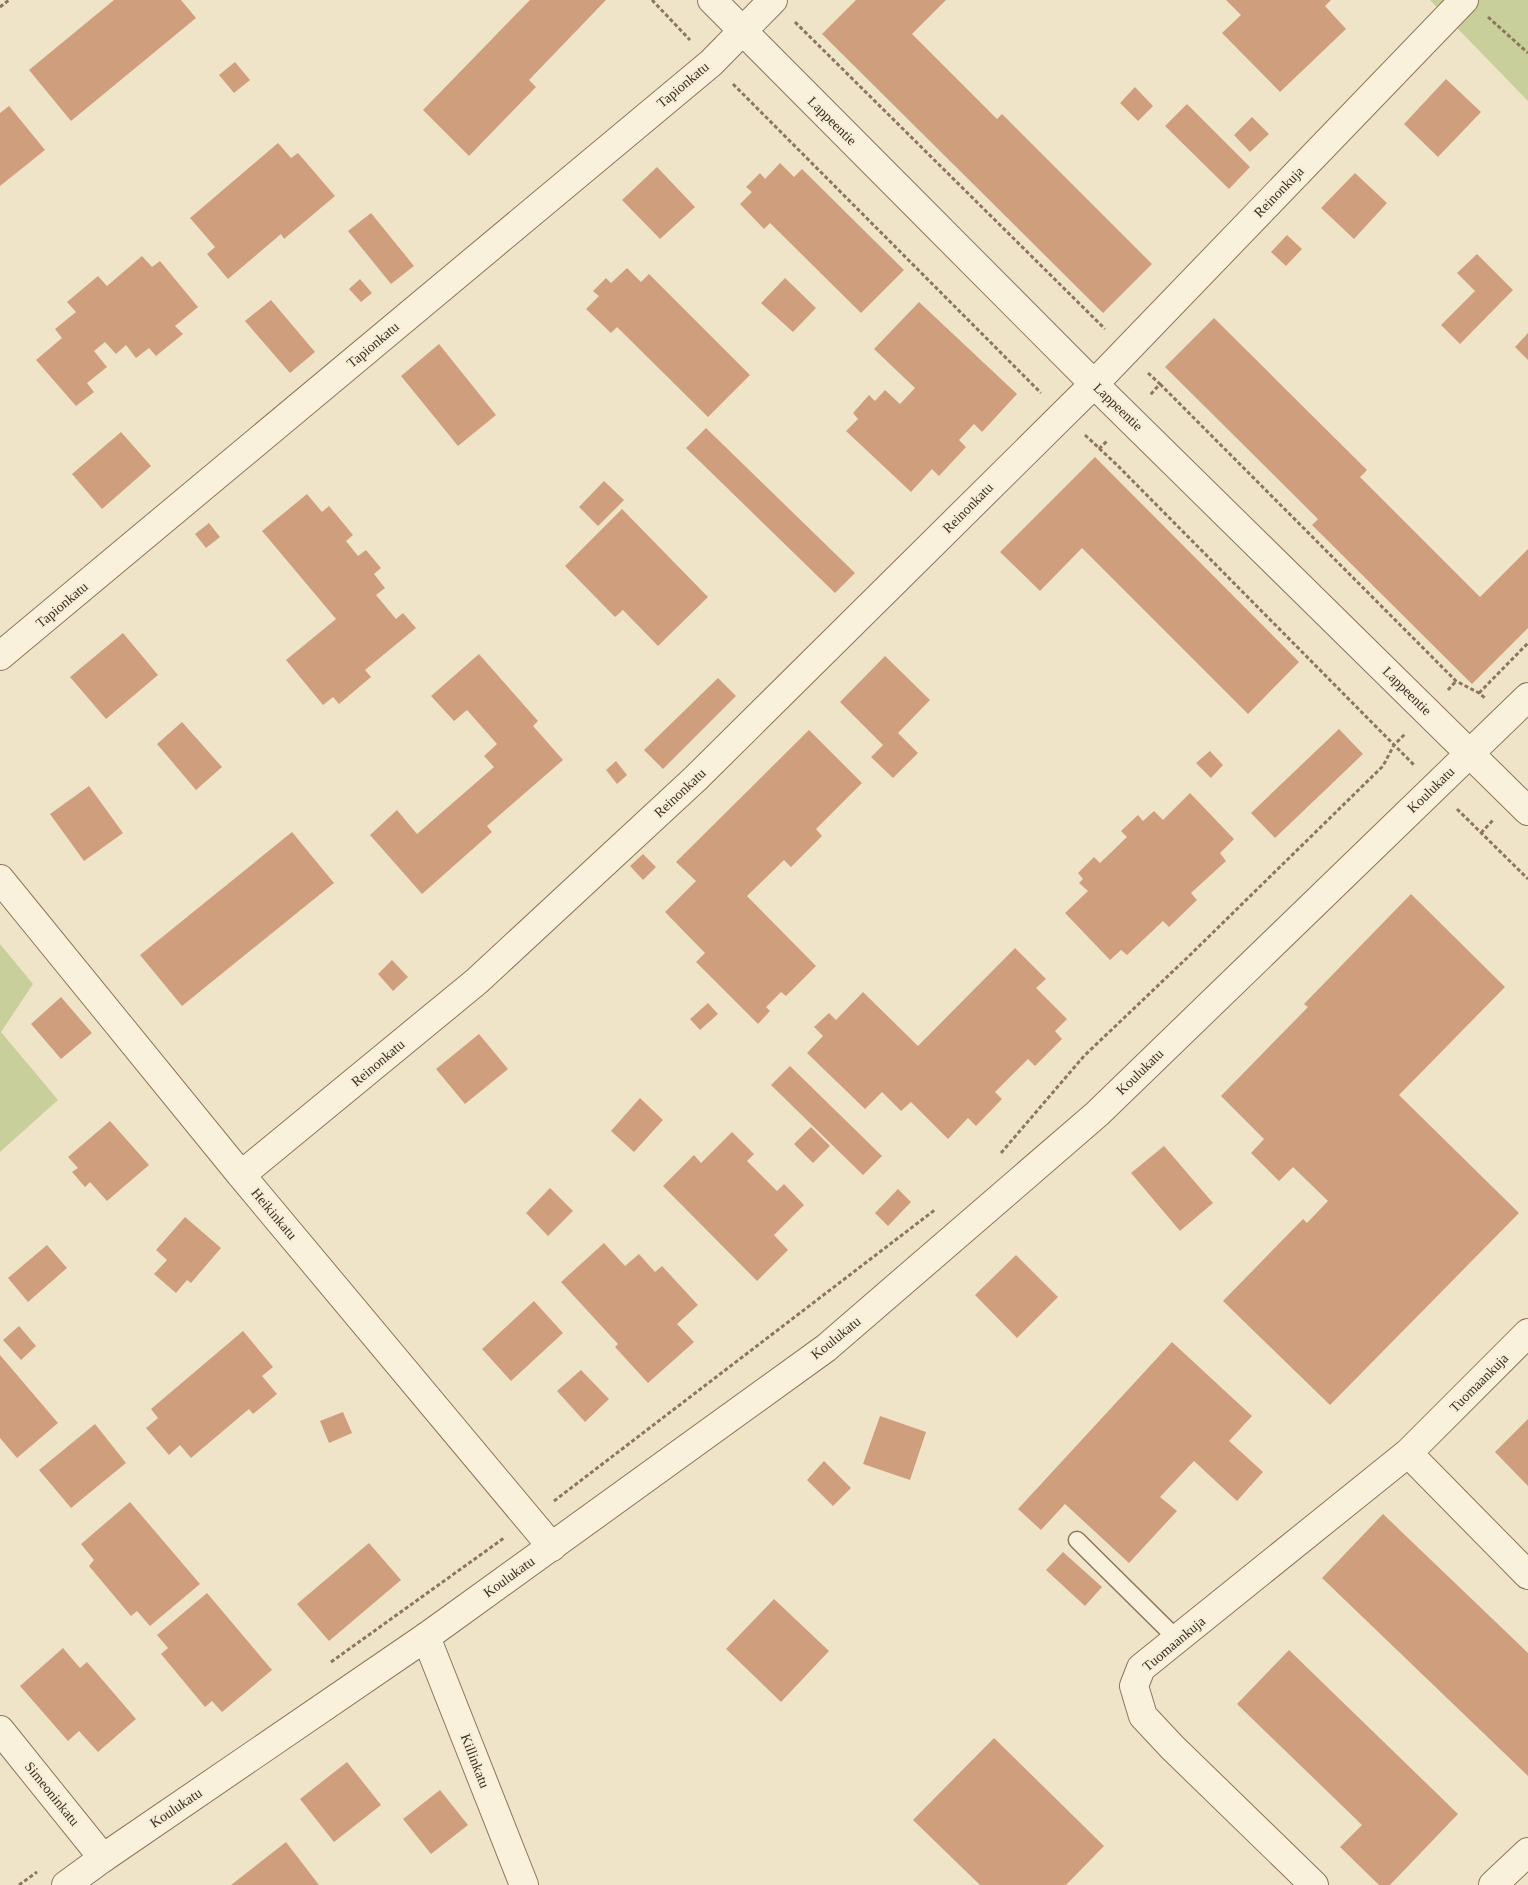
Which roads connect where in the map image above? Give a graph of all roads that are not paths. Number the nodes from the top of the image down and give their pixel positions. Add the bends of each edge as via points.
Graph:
1 (712, 0) edge
2 (773, 0) edge
3 (1474, 7) edge
4 (742, 31) junction
5 (1094, 384) junction
6 (0, 656) edge
7 (1528, 697) edge
8 (1468, 754) junction
9 (1528, 811) edge
10 (0, 879) edge
11 (241, 1175) junction
12 (1528, 1333) edge
13 (1408, 1454) junction
14 (1077, 1540) dead end
15 (552, 1547) junction
16 (1528, 1575) edge
17 (426, 1637) junction
18 (1178, 1640) junction
19 (0, 1730) edge
20 (1528, 1852) edge
21 (103, 1858) junction
22 (66, 1885) edge
23 (524, 1885) edge
24 (1314, 1885) edge
25 (1493, 1885) edge

1 - 4 street, Lappeentie
2 - 4 street, Tapionkatu
3 - 5 street, Reinonkuja
4 - 5 street, Lappeentie
4 - 6 street, Tapionkatu via 711,63
5 - 8 street, Lappeentie
5 - 11 street, Reinonkatu via 695,779 477,981
7 - 8 street, Koulukatu
8 - 9 street, Lappeentie
8 - 15 street, Koulukatu via 1097,1114 826,1348
10 - 11 street, Heikinkatu
11 - 15 street, Heikinkatu
12 - 13 street, Tuomaankuja
13 - 16 street
13 - 18 street, Tuomaankuja
14 - 18 lane
15 - 17 street, Koulukatu
17 - 21 street, Koulukatu
17 - 23 street, Killinkatu
18 - 24 street, Tuomaankuja via 1141,1668 1134,1686 1142,1716
19 - 21 street, Simeoninkatu
20 - 25 street
21 - 22 street, Koulukatu

